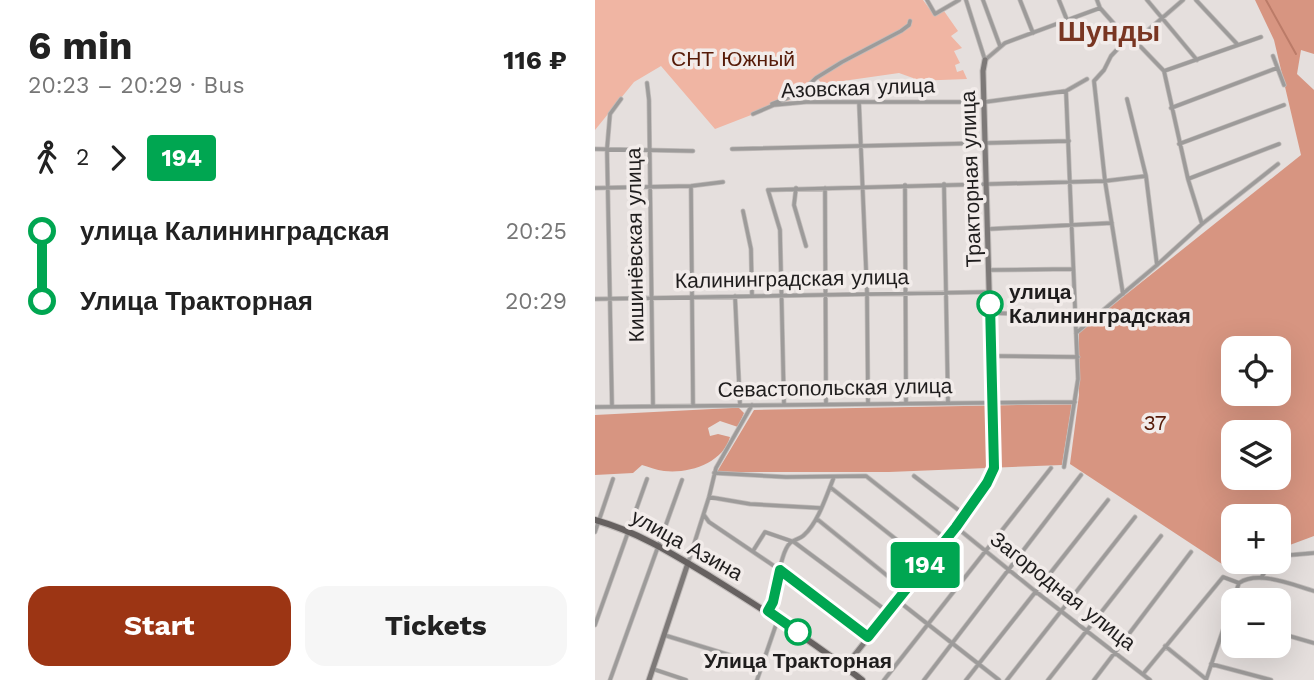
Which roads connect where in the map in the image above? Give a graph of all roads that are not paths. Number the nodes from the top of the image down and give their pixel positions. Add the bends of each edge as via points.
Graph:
1 (927, 0) edge
2 (959, 0) edge
3 (966, 0) edge
4 (983, 0) edge
5 (1020, 0) edge
6 (1059, 0) edge
7 (1097, 0) edge
8 (1147, 0) edge
9 (1183, 0) edge
10 (1196, 0) edge
11 (1100, 8) junction
12 (1162, 17) junction
13 (1067, 20) junction
14 (910, 21) dead end
15 (1033, 33) junction
16 (1261, 37) dead end
17 (1132, 40) junction
18 (1238, 45) junction
19 (1000, 46) junction
20 (1273, 56) dead end
21 (985, 60) junction
22 (1197, 60) junction
23 (1277, 68) junction
24 (1164, 71) junction
25 (1087, 79) dead end
26 (646, 83) dead end
27 (1284, 85) dead end
28 (1066, 91) junction
29 (800, 93) junction
30 (621, 99) dead end
31 (1127, 99) dead end
32 (806, 102) junction
33 (859, 102) junction
34 (985, 102) junction
35 (1284, 105) dead end
36 (1171, 108) junction
37 (1069, 141) junction
38 (986, 143) junction
39 (1179, 144) junction
40 (1279, 144) dead end
41 (861, 146) junction
42 (595, 149) edge
43 (607, 149) junction
44 (649, 149) junction
45 (732, 149) dead end
46 (693, 151) dead end
47 (1278, 164) dead end
48 (1146, 176) junction
49 (1188, 179) junction
50 (1105, 181) junction
51 (723, 182) dead end
52 (988, 182) junction
53 (1070, 182) junction
54 (944, 184) junction
55 (905, 185) junction
56 (648, 186) junction
57 (691, 186) junction
58 (608, 187) junction
59 (863, 187) junction
60 (595, 188) edge
61 (796, 188) junction
62 (825, 188) junction
63 (743, 211) dead end
64 (1112, 223) junction
65 (1202, 224) junction
66 (1070, 226) junction
67 (989, 229) junction
68 (806, 246) dead end
69 (1157, 265) junction
70 (1073, 269) junction
71 (989, 270) junction
72 (867, 292) junction
73 (906, 292) junction
74 (946, 292) junction
75 (989, 292) junction
76 (826, 293) junction
77 (1123, 293) junction
78 (753, 295) junction
79 (782, 295) junction
80 (692, 296) junction
81 (735, 296) junction
82 (651, 298) junction
83 (595, 299) edge
84 (611, 299) junction
85 (990, 313) junction
86 (1075, 315) junction
87 (1076, 333) junction
88 (991, 356) junction
89 (1078, 357) junction
90 (948, 402) junction
91 (993, 402) junction
92 (1075, 402) junction
93 (868, 403) junction
94 (906, 403) junction
95 (784, 404) junction
96 (826, 404) junction
97 (693, 405) junction
98 (740, 405) junction
99 (752, 405) junction
100 (612, 406) junction
101 (653, 406) junction
102 (595, 407) edge
103 (1064, 467) dead end
104 (1051, 468) dead end
105 (714, 473) junction
106 (914, 475) dead end
107 (1081, 475) dead end
108 (834, 477) junction
109 (613, 479) dead end
110 (647, 479) dead end
111 (682, 480) dead end
112 (830, 487) junction
113 (709, 497) junction
114 (1108, 500) dead end
115 (820, 508) junction
116 (704, 515) junction
117 (965, 515) junction
118 (1135, 516) dead end
119 (817, 519) junction
120 (597, 521) edge
121 (709, 522) junction
122 (956, 527) junction
123 (699, 528) junction
124 (630, 531) junction
125 (595, 532) edge
126 (1161, 536) dead end
127 (946, 539) junction
128 (794, 542) junction
129 (657, 545) junction
130 (985, 550) junction
131 (753, 551) junction
132 (1191, 552) dead end
133 (1314, 553) edge
134 (1291, 555) edge
135 (688, 563) junction
136 (926, 563) junction
137 (780, 570) junction
138 (1009, 570) junction
139 (1264, 574) edge
140 (1261, 578) junction
141 (1239, 583) junction
142 (1237, 588) edge
143 (905, 590) junction
144 (1035, 591) junction
145 (1314, 591) edge
146 (897, 600) junction
147 (768, 611) junction
148 (1060, 611) junction
149 (888, 612) junction
150 (778, 618) junction
151 (595, 625) edge
152 (927, 625) junction
153 (1086, 630) junction
154 (664, 635) junction
155 (1221, 635) edge
156 (1291, 636) edge
157 (868, 637) junction
158 (1314, 643) edge
159 (952, 645) junction
160 (1165, 646) junction
161 (1115, 652) junction
162 (978, 664) junction
163 (1211, 664) junction
164 (762, 665) junction
165 (845, 667) junction
166 (653, 669) junction
167 (1143, 674) junction
168 (1206, 679) edge
169 (610, 680) edge
170 (649, 680) edge
171 (686, 680) edge
172 (757, 680) edge
173 (862, 680) edge
174 (884, 680) edge
175 (924, 680) edge
176 (966, 680) edge
177 (999, 680) edge
178 (1007, 680) edge
179 (1048, 680) edge
180 (1094, 680) edge
181 (1150, 680) edge
182 (1271, 680) edge

1 - 2 street via 935,14
3 - 21 street
4 - 19 street
5 - 15 street
6 - 13 street
7 - 11 street
8 - 12 street
9 - 12 street
10 - 18 street
11 - 13 street
11 - 17 street
12 - 17 street
12 - 22 street
13 - 15 street
14 - 29 street
15 - 19 street
16 - 18 street
17 - 24 street
17 - 50 street via 1126,40 1111,56 1093,86
18 - 22 street
19 - 21 street
20 - 23 street
21 - 34 street, Тракторная улица
22 - 24 street
23 - 27 street
23 - 36 street
24 - 36 street
25 - 28 street, Азовская улица
26 - 44 street, Кишинёвская улица
28 - 34 street, Азовская улица
28 - 37 street
29 - 32 street
29 - 32 street, Азовская улица via 750,113
30 - 43 street via 610,114
31 - 48 street
32 - 33 street, Азовская улица
33 - 34 street, Азовская улица
33 - 41 street
34 - 38 street, Тракторная улица
35 - 39 street
36 - 39 street
37 - 38 street
37 - 53 street
38 - 41 street
38 - 52 street, Тракторная улица
39 - 49 street
40 - 49 street
41 - 45 street
41 - 59 street
42 - 43 street
43 - 44 street
43 - 58 street
44 - 46 street
44 - 56 street, Кишинёвская улица
47 - 65 street
48 - 50 street
48 - 69 street
49 - 65 street
50 - 53 street
50 - 64 street
51 - 57 street
52 - 53 street
52 - 54 street
52 - 67 street, Тракторная улица
53 - 66 street
54 - 55 street
54 - 74 street
55 - 59 street
55 - 73 street
56 - 57 street
56 - 58 street
56 - 82 street, Кишинёвская улица
57 - 80 street
58 - 60 street
58 - 84 street
59 - 62 street
59 - 72 street
61 - 62 street
61 - 68 street via 794,205
61 - 79 street via 768,190 780,230
62 - 76 street
63 - 78 street
64 - 66 street
64 - 77 street
65 - 69 street
66 - 67 street
66 - 70 street
67 - 71 street, Тракторная улица
69 - 77 street
70 - 71 street
70 - 86 street
71 - 75 street, Тракторная улица
72 - 73 street, Калининградская улица
72 - 76 street, Калининградская улица
72 - 93 street
73 - 74 street, Калининградская улица
73 - 94 street
74 - 75 street, Калининградская улица
74 - 90 street
75 - 85 street, Тракторная улица
76 - 79 street, Калининградская улица
76 - 96 street
77 - 87 street
78 - 79 street, Калининградская улица
78 - 81 street, Калининградская улица
79 - 95 street
80 - 81 street, Калининградская улица
80 - 82 street, Калининградская улица
80 - 97 street
81 - 98 street
82 - 84 street, Калининградская улица
82 - 101 street, Кишинёвская улица
83 - 84 street, Калининградская улица
84 - 100 street
85 - 86 street
85 - 88 street, Тракторная улица
86 - 87 street
87 - 89 street
88 - 89 street
88 - 91 street, Тракторная улица
89 - 92 street
90 - 91 street, Севастопольская улица
90 - 94 street, Севастопольская улица
91 - 92 street, Севастопольская улица
91 - 117 street, Тракторная улица via 994,468
92 - 103 street
93 - 94 street, Севастопольская улица
93 - 96 street, Севастопольская улица
95 - 96 street, Севастопольская улица
95 - 99 street, Севастопольская улица
97 - 98 street, Севастопольская улица
97 - 101 street, Севастопольская улица
98 - 99 street, Севастопольская улица
99 - 105 street
100 - 101 street, Севастопольская улица
100 - 102 street, Севастопольская улица
104 - 130 street
105 - 108 street
105 - 113 street
106 - 117 street
107 - 138 street
108 - 112 street
108 - 127 street via 866,476
109 - 120 street
110 - 124 street
111 - 129 street
112 - 115 street
112 - 136 street
113 - 115 street
113 - 116 street
114 - 144 street
115 - 119 street
116 - 121 street
116 - 123 street
117 - 122 street, Тракторная улица
118 - 148 street
119 - 128 street
119 - 143 street
120 - 124 main road, улица Азина
120 - 125 street
121 - 123 street
121 - 131 street
122 - 127 street, Тракторная улица
122 - 130 street, Загородная улица
123 - 135 street
124 - 129 main road, улица Азина
124 - 151 street
126 - 153 street
127 - 136 street, Тракторная улица
128 - 131 street via 765,532
128 - 137 street
128 - 149 street
129 - 135 main road, улица Азина
129 - 169 street
130 - 138 street, Загородная улица
130 - 152 street
131 - 137 street
132 - 161 street
133 - 134 street
135 - 147 main road, улица Азина
135 - 154 street
136 - 143 street, Тракторная улица
137 - 147 street
137 - 157 street
138 - 144 street, Загородная улица
138 - 159 street
139 - 140 street
140 - 141 street
140 - 145 street
141 - 142 street
141 - 160 street via 1223,576
143 - 146 street, Тракторная улица
144 - 148 street, Загородная улица
144 - 162 street
146 - 149 street, Тракторная улица
146 - 152 street
147 - 150 main road, улица Азина
148 - 153 street, Загородная улица
148 - 178 street
149 - 157 street, Тракторная улица
150 - 164 street
150 - 165 main road, улица Азина
152 - 159 street
152 - 174 street
153 - 161 street, Загородная улица
153 - 179 street
154 - 164 street
154 - 166 street
155 - 163 street
156 - 158 street
157 - 165 street, Тракторная улица
159 - 162 street
159 - 175 street
160 - 167 street
160 - 168 street
161 - 167 street, Загородная улица
161 - 180 street
162 - 176 street
162 - 177 street
163 - 168 street
163 - 182 street
164 - 172 street
165 - 173 main road, улица Азина
166 - 170 street
166 - 171 street
167 - 181 street, Загородная улица

